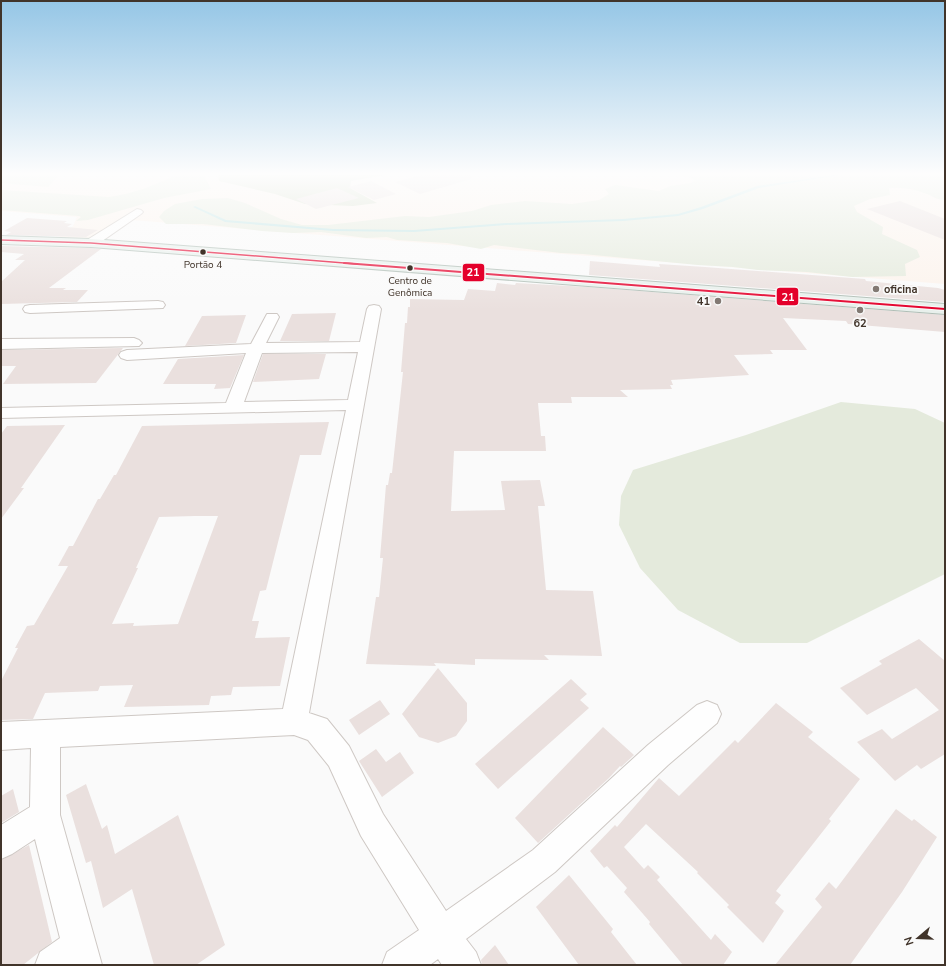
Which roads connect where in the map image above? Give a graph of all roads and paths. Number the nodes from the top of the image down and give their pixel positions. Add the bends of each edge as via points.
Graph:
1 (125, 220) edge
2 (1, 234) edge
3 (1, 240) edge
4 (60, 241) junction
5 (91, 243) junction
6 (158, 305) dead end
7 (30, 309) dead end
8 (374, 309) dead end
9 (945, 309) edge
10 (272, 317) dead end
11 (1, 344) edge
12 (367, 347) junction
13 (256, 348) junction
14 (356, 406) junction
15 (233, 407) junction
16 (1, 413) edge
17 (708, 714) dead end
18 (294, 722) junction
19 (46, 734) junction
20 (1, 736) edge
21 (44, 815) junction
22 (1, 843) edge
23 (441, 934) junction
24 (72, 958) edge
25 (400, 965) edge
26 (463, 965) edge

1 - 5 street
2 - 4 main road
3 - 4 main road
4 - 5 main road
5 - 9 main road
6 - 7 street
8 - 12 street
10 - 13 street
11 - 13 street via 130,349
12 - 13 street
12 - 14 street
13 - 15 street
14 - 15 street
14 - 18 street
15 - 16 street
17 - 23 street via 658,755 544,861
18 - 19 street
18 - 23 street via 317,729 338,756 372,825
19 - 20 street
19 - 21 street
21 - 22 street
21 - 24 street
23 - 25 street
23 - 26 street

